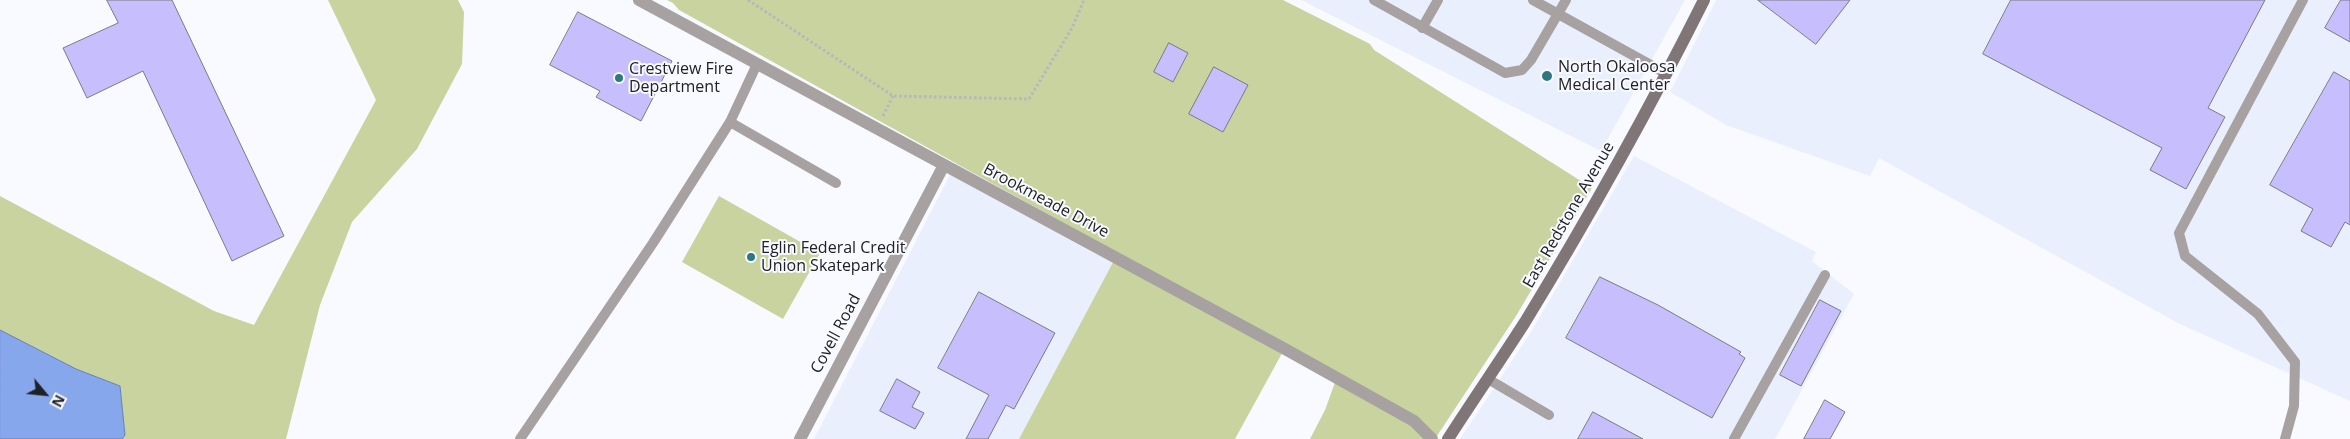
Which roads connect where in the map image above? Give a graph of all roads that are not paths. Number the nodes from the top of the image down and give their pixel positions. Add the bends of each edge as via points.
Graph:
1 (640, 0) edge
2 (1374, 0) edge
3 (1438, 0) edge
4 (1533, 0) edge
5 (1566, 0) edge
6 (1704, 0) edge
7 (2303, 0) edge
8 (1558, 14) junction
9 (1422, 28) junction
10 (757, 64) junction
11 (1666, 74) junction
12 (730, 122) junction
13 (944, 165) junction
14 (836, 183) dead end
15 (1825, 275) dead end
16 (1488, 379) junction
17 (1549, 415) dead end
18 (520, 439) edge
19 (800, 439) edge
20 (1432, 439) edge
21 (1448, 439) edge
22 (1734, 439) edge
23 (2285, 439) edge

1 - 10 street, Brookmeade Drive
2 - 9 lane
3 - 9 lane
4 - 8 lane
5 - 8 lane
6 - 11 street, East Redstone Avenue
7 - 23 lane via 2179,233 2186,256 2258,314 2296,362 2294,406
8 - 9 lane via 1531,60 1522,70 1505,73
8 - 11 lane
10 - 12 lane
10 - 13 street, Brookmeade Drive
11 - 16 street, East Redstone Avenue via 1589,215
12 - 14 lane
12 - 18 lane via 653,243
13 - 19 street, Covell Road
13 - 20 street, Brookmeade Drive via 1302,358 1414,422
15 - 22 lane
16 - 17 lane
16 - 21 street, East Redstone Avenue

